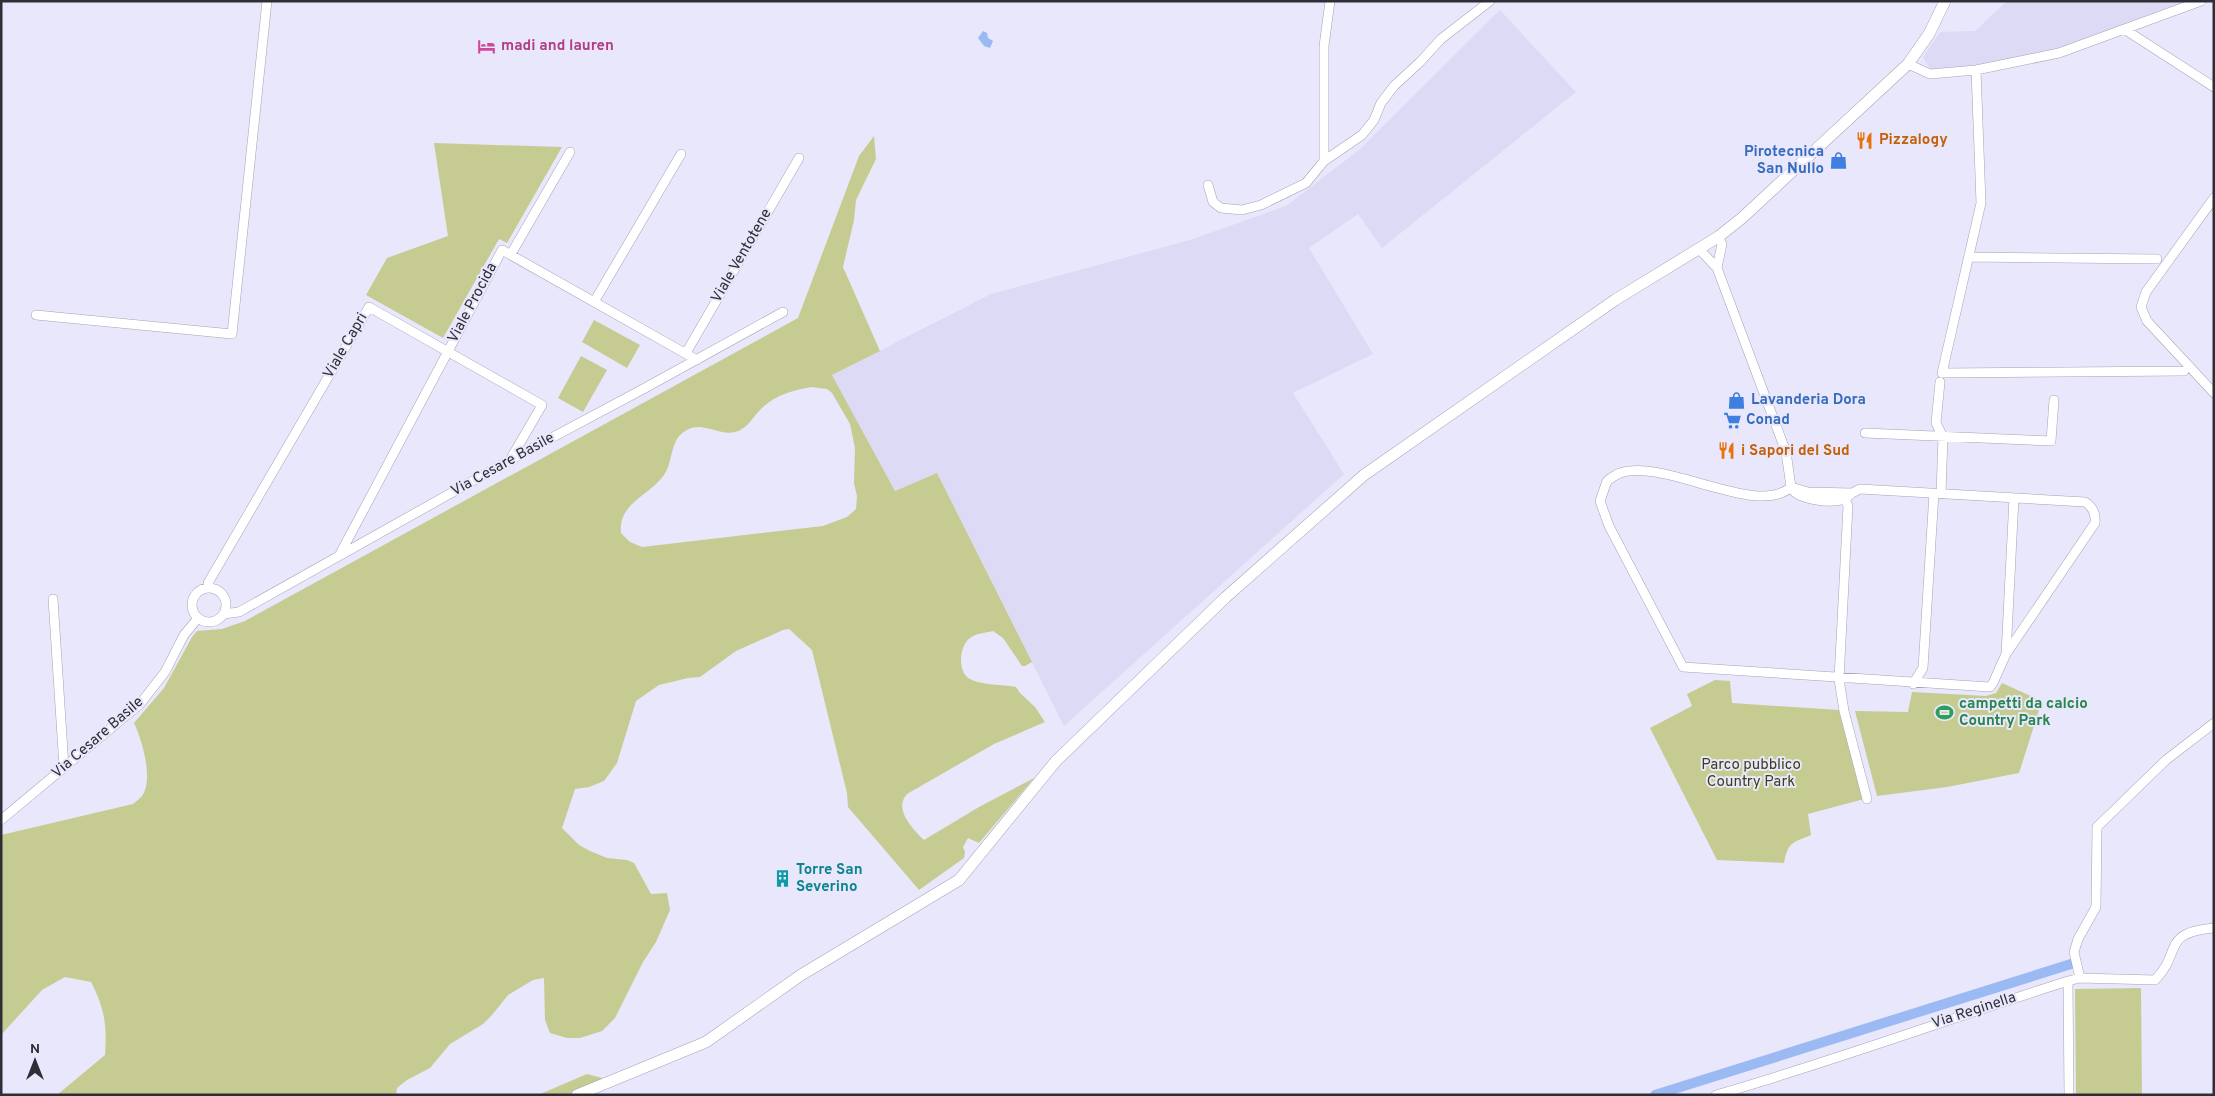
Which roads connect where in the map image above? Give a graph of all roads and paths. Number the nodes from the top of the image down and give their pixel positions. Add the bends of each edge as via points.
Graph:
1 (267, 1) edge
2 (1330, 1) edge
3 (1490, 1) edge
4 (1944, 1) edge
5 (2200, 1) edge
6 (2124, 28) junction
7 (1908, 64) junction
8 (1976, 70) junction
9 (2214, 87) edge
10 (570, 152) dead end
11 (681, 154) dead end
12 (799, 158) dead end
13 (1324, 162) junction
14 (1208, 185) dead end
15 (2214, 198) edge
16 (1718, 237) junction
17 (1699, 249) junction
18 (511, 254) junction
19 (1970, 257) junction
20 (2157, 259) dead end
21 (1717, 268) junction
22 (594, 302) junction
23 (783, 312) dead end
24 (36, 315) dead end
25 (447, 351) junction
26 (686, 353) junction
27 (697, 360) junction
28 (2184, 371) dead end
29 (1940, 382) dead end
30 (2214, 393) edge
31 (2054, 400) dead end
32 (1865, 433) dead end
33 (1943, 437) junction
34 (510, 460) junction
35 (1791, 487) junction
36 (1938, 493) junction
37 (1849, 496) junction
38 (2014, 498) junction
39 (339, 556) junction
40 (208, 588) junction
41 (53, 599) dead end
42 (223, 614) junction
43 (198, 618) junction
44 (2006, 654) junction
45 (1839, 678) junction
46 (1913, 684) junction
47 (2214, 723) edge
48 (64, 767) junction
49 (1867, 799) dead end
50 (1, 820) edge
51 (2214, 928) edge
52 (2079, 974) junction
53 (2068, 981) junction
54 (577, 1095) edge
55 (1716, 1095) edge
56 (2069, 1095) edge

1 - 24 street via 232,334
2 - 13 street via 1324,46
3 - 13 street via 1441,39 1394,86 1362,135
4 - 7 street via 1929,34
5 - 6 street
6 - 8 street via 2059,53
6 - 9 street
7 - 8 street via 1930,74
7 - 16 street
8 - 19 street via 1981,203
10 - 18 street
11 - 22 street
12 - 26 street, Viale Ventotene
13 - 14 street via 1306,183 1261,205 1242,210 1221,208 1213,202
15 - 30 street via 2146,292 2141,307 2147,321
16 - 17 street
16 - 21 street via 1722,244
17 - 21 street
17 - 54 street via 1616,300 1364,475 1226,597 1056,761 959,880 802,975 706,1042
18 - 22 street, Viale Procida
18 - 25 street, Viale Procida via 502,250
19 - 20 street
19 - 28 street via 1942,373
21 - 35 street via 1786,452
22 - 26 street, Viale Procida
23 - 27 street, Via Cesare Basile
25 - 34 street, Viale Capri via 542,405
25 - 39 street, Viale Procida
25 - 40 street, Viale Capri via 369,307
26 - 27 street, Viale Procida
27 - 34 street, Via Cesare Basile
29 - 33 street via 1936,423
31 - 33 street via 2051,441
32 - 33 street
33 - 36 street
34 - 39 street, Via Cesare Basile
35 - 37 street
35 - 45 street via 1784,494 1774,496 1740,494 1641,471 1620,473 1607,481 1600,501 1683,667
36 - 37 street via 1860,489
36 - 38 street
36 - 46 street via 1923,668
37 - 45 street
38 - 44 street
38 - 44 street via 2085,502 2096,517
39 - 42 street, Via Cesare Basile via 239,612
40 - 42 street via 218,591 225,599
40 - 43 street via 198,591 192,599 192,609
41 - 48 street
42 - 43 street via 208,622
43 - 48 street, Via Cesare Basile via 184,635 166,672 140,704
44 - 46 street via 1990,688
45 - 46 street
45 - 49 street via 1844,711
47 - 52 street via 2166,760 2097,827 2096,907 2074,952
48 - 50 street, Via Cesare Basile
51 - 52 street, Via Reginella via 2185,933 2155,980
52 - 53 street, Via Reginella
53 - 55 street, Via Reginella via 1941,1021 1806,1069
53 - 56 street

